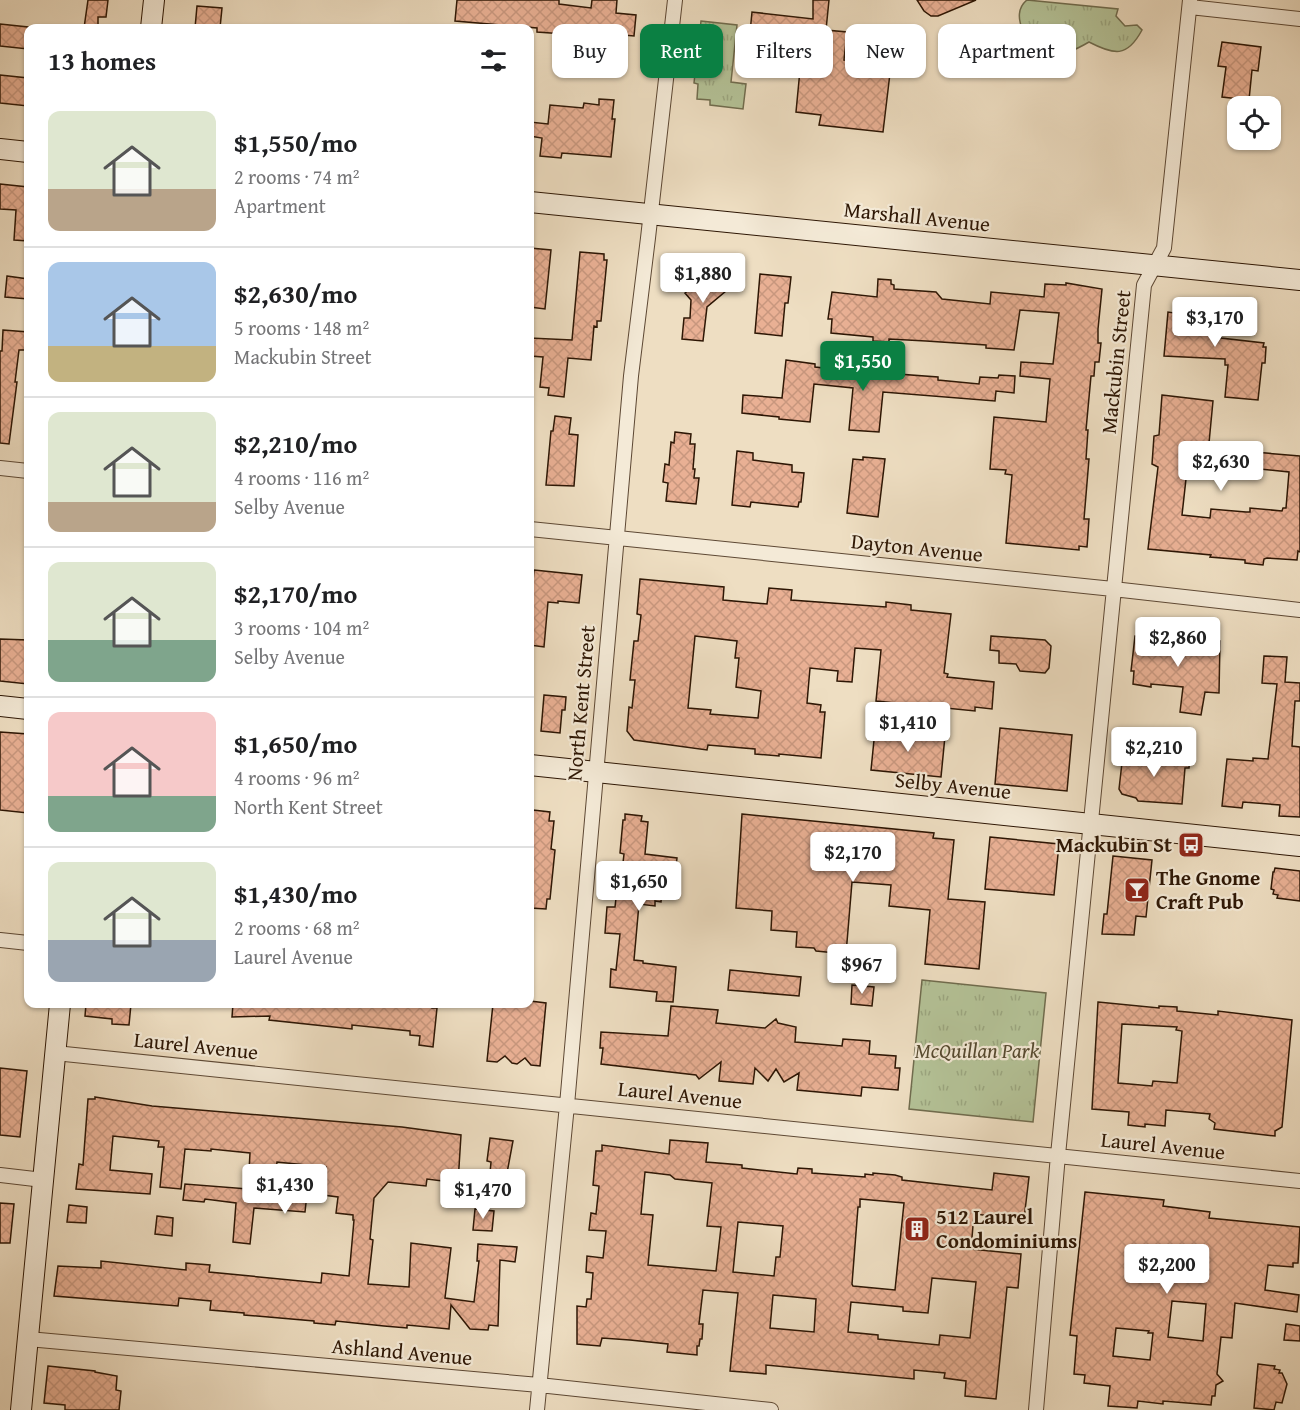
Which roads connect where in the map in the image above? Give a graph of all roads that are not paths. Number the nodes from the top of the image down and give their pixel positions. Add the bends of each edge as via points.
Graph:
1 (154, 0) edge
2 (675, 0) edge
3 (1190, 4) edge
4 (1300, 19) edge
5 (151, 24) edge
6 (0, 149) edge
7 (24, 152) edge
8 (534, 202) edge
9 (651, 214) junction
10 (1155, 264) junction
11 (1300, 280) edge
12 (0, 468) edge
13 (24, 471) edge
14 (534, 529) edge
15 (616, 538) junction
16 (1113, 589) junction
17 (1300, 610) edge
18 (0, 706) edge
19 (24, 709) edge
20 (534, 765) edge
21 (597, 772) junction
22 (1092, 824) junction
23 (1300, 846) edge
24 (0, 940) edge
25 (24, 943) edge
26 (60, 1008) edge
27 (55, 1053) junction
28 (567, 1105) junction
29 (1058, 1155) junction
30 (0, 1175) edge
31 (43, 1180) junction
32 (1300, 1181) edge
33 (28, 1339) junction
34 (539, 1385) junction
35 (21, 1410) edge
36 (537, 1410) edge
37 (771, 1410) edge
38 (1036, 1410) edge

1 - 5 street
2 - 9 street, North Kent Street
3 - 4 street
3 - 10 street, Mackubin Street via 1164,248
6 - 7 street
8 - 9 street, Marshall Avenue
9 - 10 street, Marshall Avenue
9 - 15 street, North Kent Street
10 - 11 street, Marshall Avenue
10 - 16 street, Mackubin Street via 1144,285
12 - 13 street
14 - 15 street, Dayton Avenue
15 - 16 street, Dayton Avenue
15 - 21 street, North Kent Street
16 - 17 street, Dayton Avenue
16 - 22 street, Mackubin Street
18 - 19 street
20 - 21 street, Selby Avenue
21 - 22 street, Selby Avenue
21 - 28 street, North Kent Street
22 - 23 street, Selby Avenue
22 - 29 street, Mackubin Street
24 - 25 street
26 - 27 street
27 - 28 street, Laurel Avenue
27 - 31 street
28 - 29 street, Laurel Avenue
28 - 34 street, North Kent Street
29 - 32 street, Laurel Avenue
29 - 38 street, Mackubin Street
30 - 31 street
31 - 33 street
33 - 34 street, Ashland Avenue
33 - 35 street
34 - 36 street, North Kent Street
34 - 37 street, Ashland Avenue

